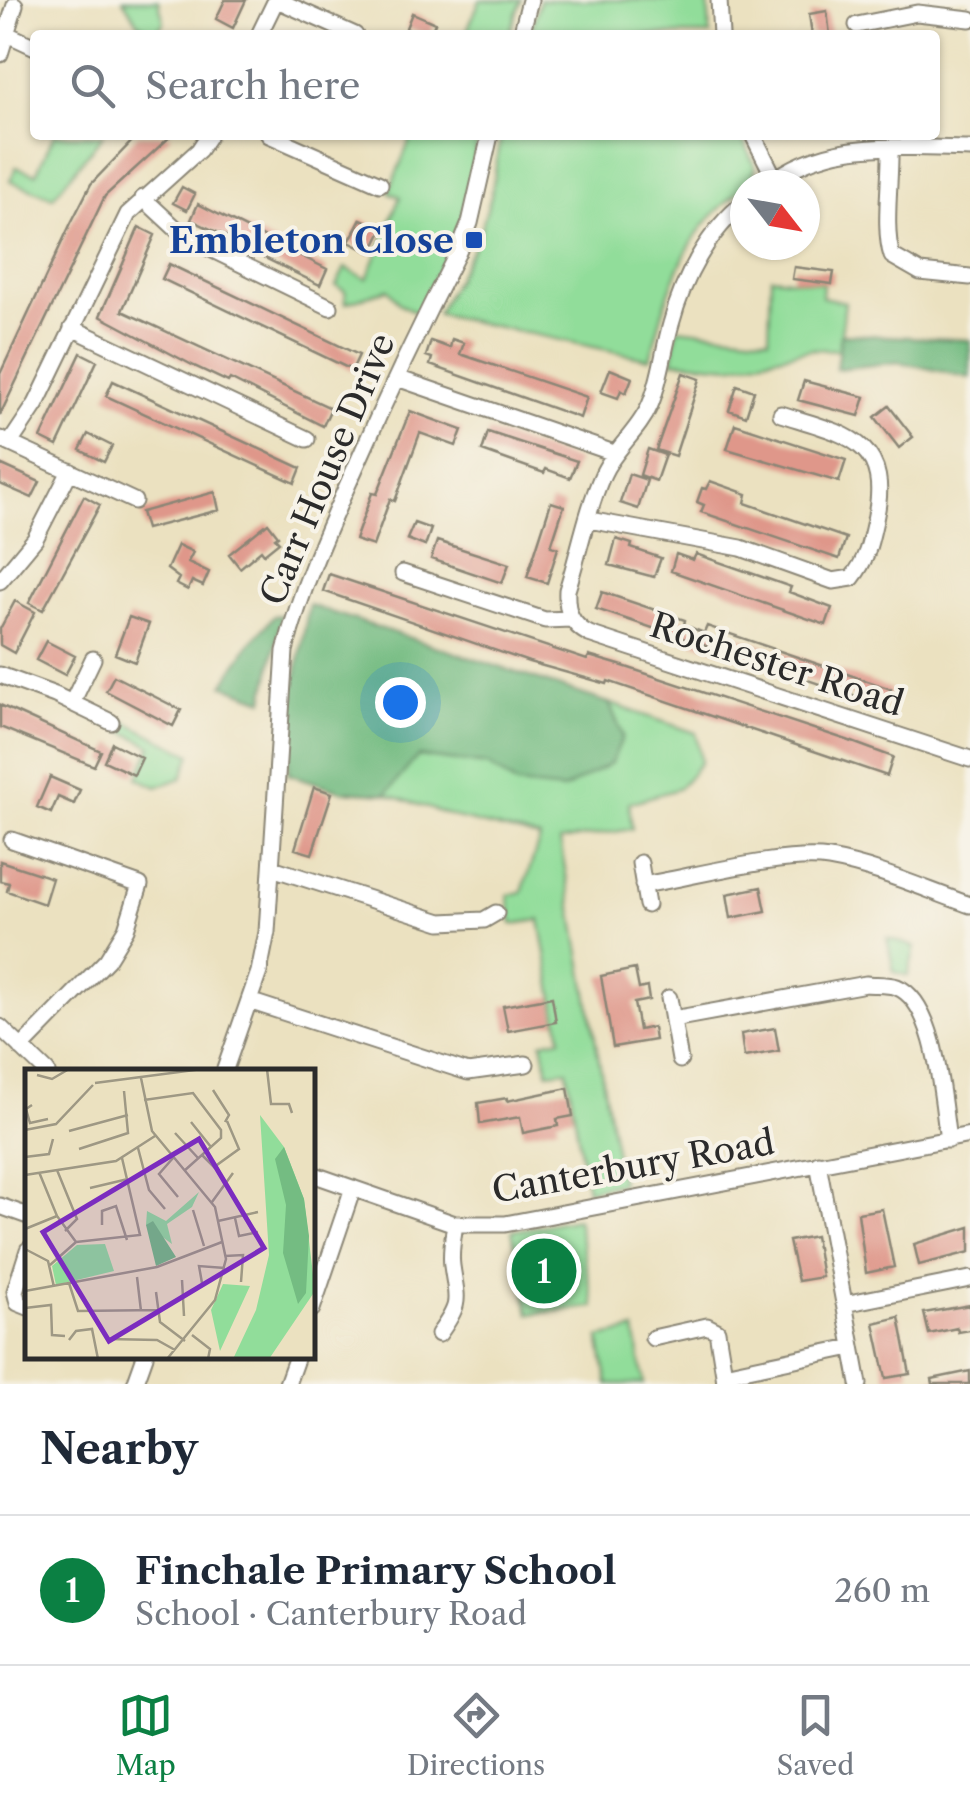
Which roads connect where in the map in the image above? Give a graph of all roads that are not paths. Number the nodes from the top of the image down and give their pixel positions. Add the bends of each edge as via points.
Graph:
1 (276, 0) edge
2 (530, 0) edge
3 (719, 0) edge
4 (15, 4) dead end
5 (970, 19) edge
6 (857, 25) dead end
7 (261, 30) edge
8 (344, 30) edge
9 (523, 30) edge
10 (721, 30) edge
11 (6, 34) junction
12 (30, 45) edge
13 (0, 54) edge
14 (206, 140) edge
15 (280, 140) edge
16 (489, 140) edge
17 (755, 140) edge
18 (890, 148) junction
19 (970, 149) edge
20 (766, 170) edge
21 (790, 170) edge
22 (380, 184) dead end
23 (143, 198) junction
24 (730, 216) edge
25 (970, 277) edge
26 (330, 307) dead end
27 (72, 328) junction
28 (396, 378) junction
29 (781, 414) dead end
30 (307, 439) dead end
31 (5, 441) edge
32 (614, 453) junction
33 (70, 471) junction
34 (134, 501) dead end
35 (589, 520) junction
36 (403, 573) dead end
37 (0, 581) edge
38 (571, 619) junction
39 (93, 659) dead end
40 (0, 675) edge
41 (72, 703) junction
42 (111, 722) dead end
43 (970, 759) edge
44 (12, 840) dead end
45 (640, 864) dead end
46 (272, 868) junction
47 (644, 885) junction
48 (647, 904) dead end
49 (970, 905) edge
50 (496, 913) dead end
51 (669, 998) dead end
52 (248, 1000) junction
53 (673, 1019) junction
54 (0, 1028) edge
55 (20, 1048) junction
56 (680, 1060) dead end
57 (526, 1064) dead end
58 (44, 1069) edge
59 (225, 1069) edge
60 (970, 1135) edge
61 (948, 1140) junction
62 (818, 1164) junction
63 (315, 1175) edge
64 (353, 1188) junction
65 (0, 1206) edge
66 (25, 1215) edge
67 (455, 1224) junction
68 (25, 1259) edge
69 (970, 1278) edge
70 (315, 1300) edge
71 (844, 1304) junction
72 (25, 1306) edge
73 (439, 1334) dead end
74 (652, 1338) dead end
75 (852, 1347) junction
76 (144, 1359) edge
77 (295, 1359) edge
78 (724, 1379) edge
79 (135, 1384) edge
80 (287, 1384) edge
81 (859, 1384) edge

1 - 7 street
1 - 8 street
2 - 9 street
3 - 10 street
4 - 11 street
5 - 6 street via 917,14
11 - 12 street
11 - 13 street
14 - 23 street
15 - 22 street
16 - 28 street, Carr House Drive via 470,223
17 - 20 street
18 - 19 street
18 - 21 street via 843,149
18 - 25 street via 886,239 892,256 920,272
23 - 26 street via 184,236
23 - 27 street via 128,214
24 - 32 street via 688,277 647,412
27 - 30 street
27 - 31 street via 36,404
28 - 32 street
28 - 46 street, Carr House Drive via 295,610 275,772
29 - 35 street via 840,433 878,468 880,497 866,560 852,578 834,581 741,548
31 - 33 street
32 - 35 street
33 - 34 street
33 - 37 street via 35,538
35 - 38 street via 566,590
36 - 38 street, Rochester Road via 545,620
38 - 43 street, Rochester Road via 588,634
39 - 41 street
40 - 41 street
41 - 42 street
44 - 55 street via 140,885 107,960
45 - 47 street
46 - 50 street via 441,922
46 - 52 street, Carr House Drive via 268,932
47 - 48 street
47 - 49 street via 826,858
51 - 53 street
52 - 57 street via 468,1072
52 - 59 street, Carr House Drive
53 - 56 street
53 - 61 street via 866,984 896,986 927,1020
54 - 55 street
55 - 58 street
60 - 61 street, Canterbury Road
61 - 62 street, Canterbury Road
62 - 67 street, Canterbury Road via 522,1222
62 - 71 street
63 - 64 street, Canterbury Road
64 - 67 street, Canterbury Road
64 - 70 street
65 - 66 street
67 - 73 street via 451,1258 458,1298
68 - 72 street via 15,1290
69 - 71 street
71 - 75 street
74 - 78 street via 707,1326 716,1331
75 - 78 street
75 - 81 street
76 - 79 street
77 - 80 street

